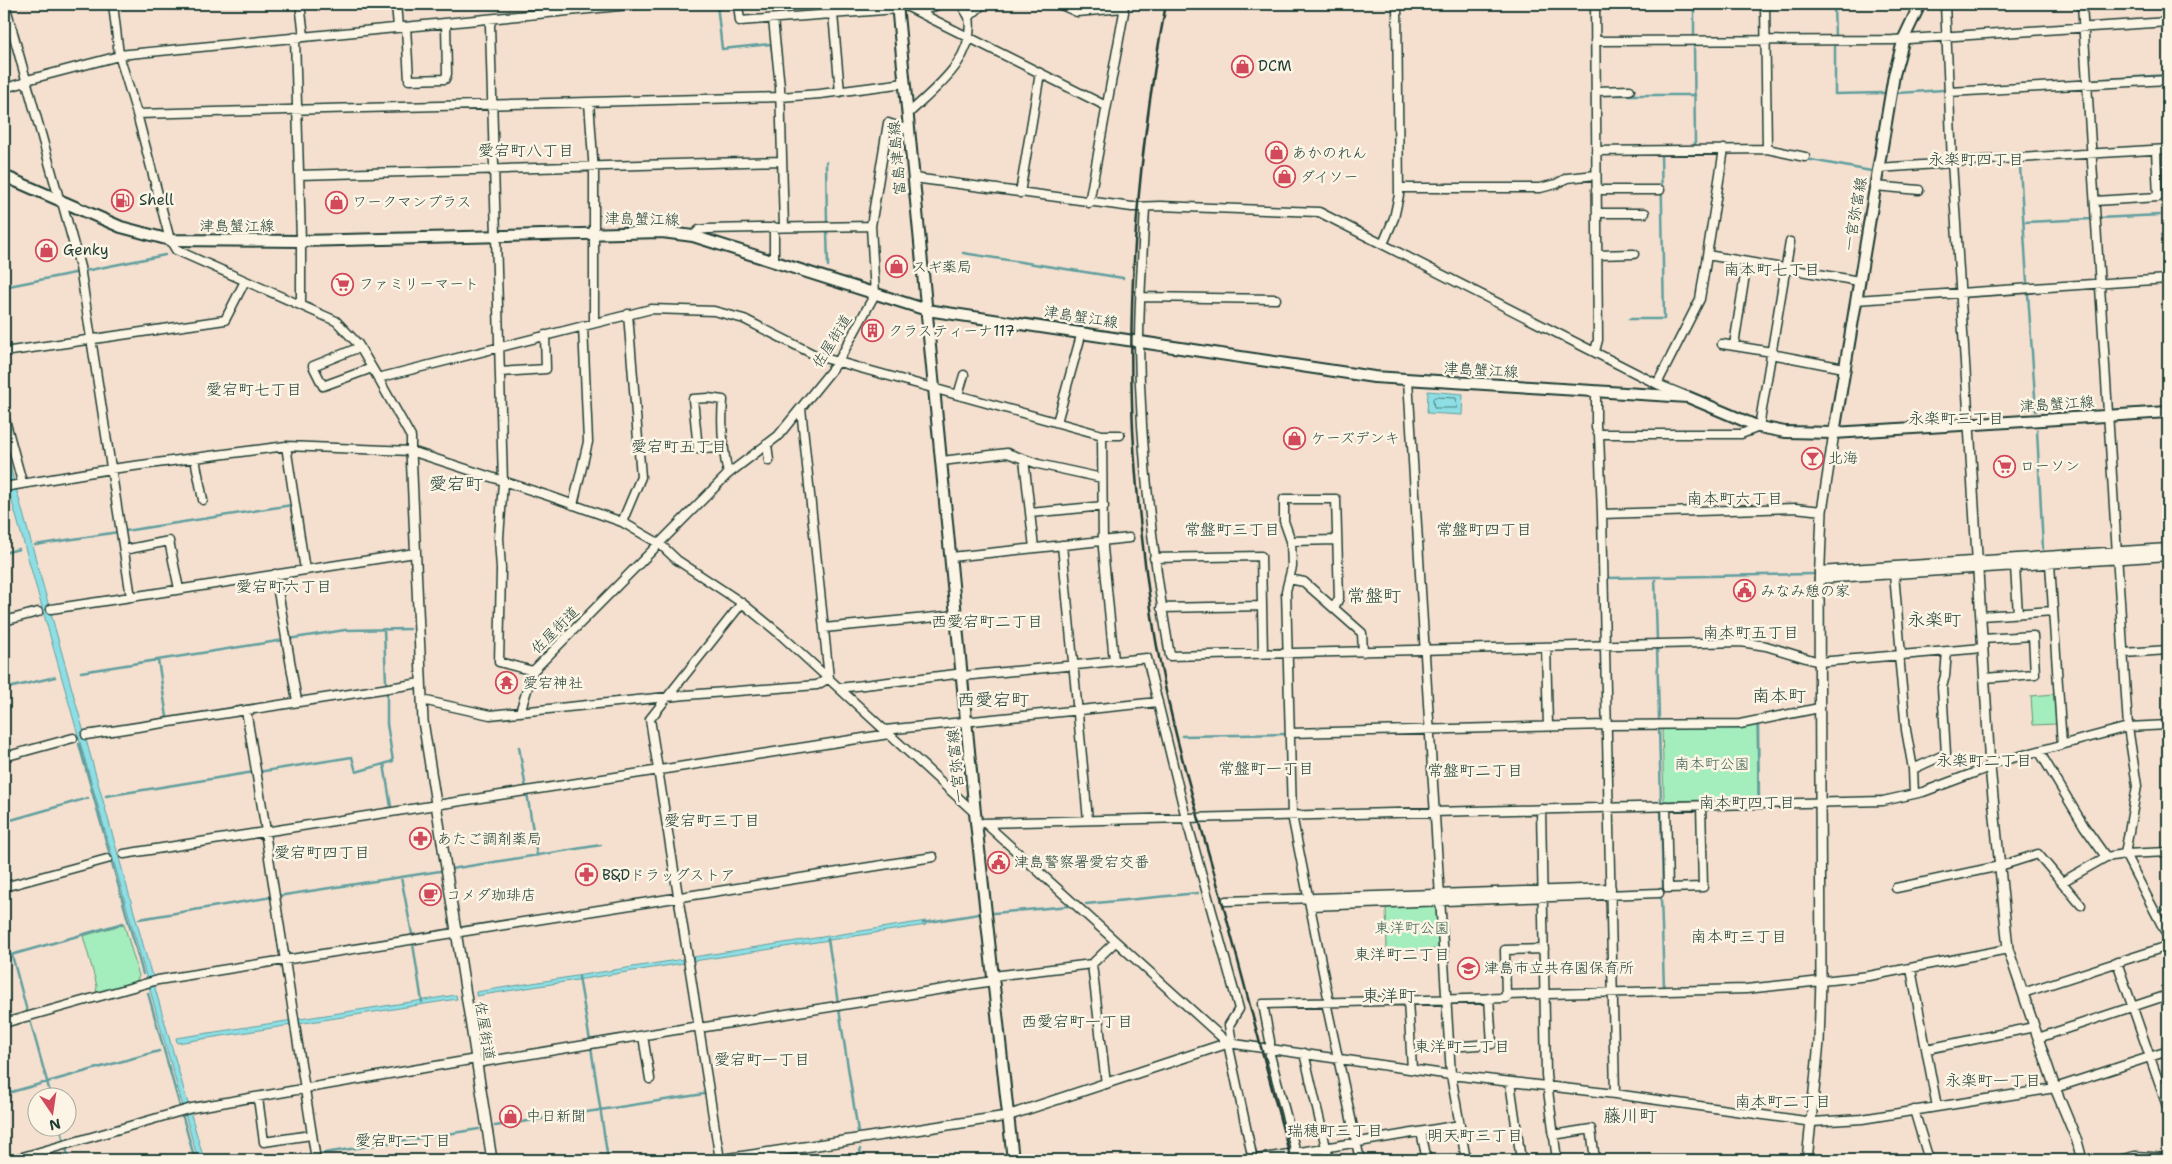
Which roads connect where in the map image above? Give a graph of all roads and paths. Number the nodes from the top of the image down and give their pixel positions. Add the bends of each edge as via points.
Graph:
1 (5, 4) edge
2 (113, 4) edge
3 (300, 4) edge
4 (396, 4) edge
5 (627, 4) edge
6 (640, 4) edge
7 (738, 4) edge
8 (940, 4) edge
9 (961, 4) edge
10 (983, 4) edge
11 (1058, 4) edge
12 (1397, 4) edge
13 (1595, 4) edge
14 (1764, 4) edge
15 (1920, 4) edge
16 (1945, 4) edge
17 (2082, 4) edge
18 (899, 5) edge
19 (1123, 6) edge
20 (919, 12) junction
21 (833, 14) junction
22 (968, 17) junction
23 (492, 19) junction
24 (773, 19) junction
25 (2168, 22) edge
26 (446, 24) junction
27 (406, 26) junction
28 (398, 27) junction
29 (2084, 28) junction
30 (1946, 36) junction
31 (299, 37) junction
32 (969, 37) junction
33 (1904, 38) junction
34 (1765, 39) junction
35 (1595, 41) junction
36 (119, 56) junction
37 (1040, 73) junction
38 (2168, 80) edge
39 (27, 81) junction
40 (905, 83) junction
41 (2087, 84) junction
42 (4, 88) edge
43 (1630, 90) dead end
44 (1596, 91) junction
45 (840, 92) junction
46 (1949, 92) junction
47 (780, 97) junction
48 (589, 102) junction
49 (492, 105) junction
50 (1106, 106) junction
51 (298, 110) junction
52 (137, 114) junction
53 (908, 114) junction
54 (909, 130) junction
55 (1767, 149) junction
56 (2168, 149) edge
57 (1596, 150) junction
58 (1724, 150) junction
59 (2156, 150) junction
60 (2092, 153) junction
61 (1805, 157) dead end
62 (782, 161) junction
63 (1952, 162) junction
64 (592, 167) junction
65 (1878, 168) junction
66 (494, 170) junction
67 (299, 175) junction
68 (1596, 175) junction
69 (4, 176) edge
70 (914, 178) junction
71 (1875, 186) junction
72 (1399, 188) junction
73 (1596, 190) junction
74 (1660, 190) dead end
75 (1919, 190) dead end
76 (1020, 193) junction
77 (2095, 201) junction
78 (61, 202) junction
79 (1089, 203) junction
80 (1145, 207) junction
81 (1597, 213) junction
82 (1645, 213) dead end
83 (774, 226) junction
84 (872, 226) junction
85 (784, 227) junction
86 (593, 233) junction
87 (495, 234) junction
88 (693, 236) junction
89 (170, 240) junction
90 (301, 241) junction
91 (1790, 242) dead end
92 (1383, 244) junction
93 (1634, 254) dead end
94 (1598, 255) junction
95 (1707, 255) junction
96 (774, 262) junction
97 (1747, 262) junction
98 (1786, 268) junction
99 (2168, 279) edge
100 (1859, 280) junction
101 (245, 281) junction
102 (2100, 284) junction
103 (1962, 292) junction
104 (874, 294) junction
105 (1141, 297) junction
106 (1276, 299) dead end
107 (1856, 300) junction
108 (300, 305) junction
109 (926, 310) junction
110 (628, 314) junction
111 (594, 323) junction
112 (582, 326) junction
113 (1082, 332) junction
114 (545, 335) junction
115 (91, 339) junction
116 (1139, 342) junction
117 (1722, 344) dead end
118 (1734, 345) junction
119 (360, 347) junction
120 (500, 347) junction
121 (1595, 351) junction
122 (4, 352) edge
123 (1772, 353) junction
124 (838, 362) junction
125 (372, 368) junction
126 (1844, 368) junction
127 (500, 372) junction
128 (964, 375) dead end
129 (378, 378) junction
130 (1408, 380) junction
131 (1657, 384) junction
132 (934, 388) junction
133 (1596, 392) junction
134 (958, 395) junction
135 (1688, 397) junction
136 (801, 408) junction
137 (2168, 412) edge
138 (4, 416) edge
139 (2108, 416) junction
140 (1057, 422) junction
141 (1969, 425) junction
142 (1759, 426) junction
143 (1834, 433) junction
144 (1120, 434) dead end
145 (1599, 434) junction
146 (1102, 435) junction
147 (767, 444) junction
148 (286, 446) junction
149 (723, 448) junction
150 (411, 451) junction
151 (195, 459) junction
152 (1024, 459) junction
153 (942, 461) junction
154 (769, 462) dead end
155 (111, 469) junction
156 (728, 474) junction
157 (1102, 478) junction
158 (502, 482) junction
159 (19, 483) junction
160 (4, 487) edge
161 (203, 500) dead end
162 (573, 504) junction
163 (1104, 506) junction
164 (1822, 511) junction
165 (1030, 513) junction
166 (1602, 514) junction
167 (622, 522) junction
168 (1130, 538) dead end
169 (1105, 540) junction
170 (1337, 540) junction
171 (1291, 541) junction
172 (660, 544) junction
173 (1062, 545) junction
174 (1034, 548) junction
175 (2168, 548) edge
176 (124, 550) junction
177 (415, 553) junction
178 (2116, 556) junction
179 (2168, 556) edge
180 (951, 557) junction
181 (1154, 558) junction
182 (2050, 564) junction
183 (1977, 566) junction
184 (2015, 567) junction
185 (305, 570) junction
186 (275, 574) junction
187 (1894, 574) junction
188 (1819, 575) junction
189 (1289, 579) junction
190 (179, 589) junction
191 (131, 597) junction
192 (742, 603) junction
193 (1262, 606) junction
194 (1161, 608) junction
195 (1334, 608) junction
196 (51, 609) dead end
197 (2053, 611) junction
198 (38, 612) dead end
199 (2018, 614) junction
200 (957, 615) junction
201 (1981, 616) junction
202 (4, 621) edge
203 (824, 628) junction
204 (1982, 644) junction
205 (1605, 646) junction
206 (1546, 647) junction
207 (1425, 650) junction
208 (2168, 650) edge
209 (1947, 651) junction
210 (1363, 652) junction
211 (1288, 653) junction
212 (2124, 653) junction
213 (1263, 654) junction
214 (1900, 655) junction
215 (1114, 661) junction
216 (1819, 662) junction
217 (1073, 665) junction
218 (533, 671) junction
219 (963, 676) junction
220 (829, 678) junction
221 (1984, 678) junction
222 (421, 682) junction
223 (839, 688) junction
224 (669, 698) junction
225 (422, 700) junction
226 (297, 701) junction
227 (1158, 702) junction
228 (1819, 708) junction
229 (246, 710) junction
230 (520, 712) junction
231 (1076, 712) junction
232 (968, 722) junction
233 (1607, 725) junction
234 (2168, 725) edge
235 (1548, 726) junction
236 (2128, 727) junction
237 (1430, 730) junction
238 (887, 732) junction
239 (1290, 733) junction
240 (86, 734) dead end
241 (73, 738) dead end
242 (2062, 745) junction
243 (2039, 751) junction
244 (4, 757) edge
245 (1990, 766) junction
246 (1913, 769) junction
247 (660, 770) junction
248 (1914, 794) junction
249 (1819, 802) junction
250 (436, 805) junction
251 (1701, 805) junction
252 (1666, 806) junction
253 (1609, 807) junction
254 (1541, 809) junction
255 (1435, 812) junction
256 (1292, 815) junction
257 (1186, 818) junction
258 (979, 819) junction
259 (1088, 820) junction
260 (265, 831) junction
261 (2168, 852) edge
262 (124, 854) dead end
263 (2125, 854) junction
264 (933, 857) dead end
265 (2106, 857) junction
266 (107, 859) dead end
267 (2000, 866) junction
268 (2062, 882) junction
269 (4, 887) edge
270 (1896, 888) dead end
271 (1440, 892) junction
272 (1611, 892) junction
273 (1543, 894) junction
274 (1659, 894) dead end
275 (1308, 896) junction
276 (679, 897) junction
277 (1226, 900) dead end
278 (1440, 902) junction
279 (2081, 905) dead end
280 (1310, 906) junction
281 (456, 933) junction
282 (2168, 937) edge
283 (1115, 942) junction
284 (2168, 946) edge
285 (1544, 949) junction
286 (2008, 949) junction
287 (286, 960) junction
288 (2118, 962) junction
289 (1092, 964) junction
290 (1911, 969) junction
291 (993, 979) junction
292 (1821, 980) junction
293 (1614, 993) junction
294 (2023, 993) junction
295 (1545, 994) junction
296 (1506, 995) junction
297 (2168, 995) edge
298 (1489, 998) junction
299 (1446, 999) junction
300 (1408, 1000) junction
301 (1327, 1002) junction
302 (2133, 1007) junction
303 (4, 1023) edge
304 (699, 1027) junction
305 (2034, 1027) junction
306 (643, 1036) junction
307 (2038, 1038) junction
308 (1228, 1043) junction
309 (1449, 1047) junction
310 (1270, 1048) junction
311 (1927, 1049) junction
312 (2168, 1051) edge
313 (1304, 1053) junction
314 (2150, 1057) junction
315 (1338, 1058) junction
316 (476, 1061) junction
317 (1412, 1069) junction
318 (1451, 1075) junction
319 (650, 1078) dead end
320 (1510, 1082) junction
321 (1106, 1084) junction
322 (1548, 1088) junction
323 (2055, 1088) junction
324 (304, 1089) junction
325 (1615, 1094) junction
326 (258, 1098) junction
327 (1937, 1107) junction
328 (2168, 1109) edge
329 (1914, 1110) junction
330 (1007, 1116) junction
331 (1812, 1122) junction
332 (1460, 1126) junction
333 (1421, 1132) junction
334 (311, 1135) junction
335 (1553, 1135) junction
336 (1356, 1143) junction
337 (1326, 1148) junction
338 (1297, 1156) edge
339 (2168, 1158) edge
340 (12, 1160) edge
341 (316, 1160) edge
342 (492, 1160) edge
343 (720, 1160) edge
344 (1013, 1160) edge
345 (1253, 1160) edge
346 (1329, 1160) edge
347 (1360, 1160) edge
348 (1427, 1160) edge
349 (1466, 1160) edge
350 (1521, 1160) edge
351 (1557, 1160) edge
352 (1595, 1160) edge
353 (1807, 1160) edge
354 (1929, 1160) edge
355 (2082, 1160) edge
356 (2119, 1160) edge

1 - 39 street
2 - 36 street
3 - 31 street
4 - 28 street
5 - 6 street
5 - 23 street
7 - 24 street via 740,21
8 - 20 street
9 - 22 street
10 - 22 street
11 - 19 street via 1078,12
12 - 72 street
13 - 35 street
14 - 34 street
15 - 33 main road, 一宮弥富線
16 - 30 street
17 - 29 street
18 - 20 street
18 - 21 street
18 - 40 main road, 富島津島線
19 - 50 street
20 - 32 street
21 - 24 street
21 - 45 street
22 - 32 street
23 - 26 street
23 - 49 street
24 - 47 street
25 - 29 street
26 - 27 street
26 - 27 street via 445,79 409,80
27 - 28 street
28 - 31 street
29 - 30 street
29 - 41 street
30 - 33 street
30 - 46 street
31 - 36 street
31 - 51 street
32 - 37 street
32 - 53 street via 956,67
33 - 34 street
33 - 65 main road, 一宮弥富線
34 - 35 street
34 - 55 street
35 - 44 street
36 - 39 street
36 - 52 street
37 - 50 street
37 - 76 street
38 - 41 street
39 - 42 street
39 - 78 street
40 - 45 street
40 - 53 main road, 富島津島線
41 - 46 street
41 - 60 street
43 - 44 street
44 - 57 street
45 - 47 street
46 - 63 street
47 - 48 street
47 - 62 street
48 - 49 street
48 - 64 street
49 - 51 street
49 - 66 street
50 - 79 street
51 - 52 street
51 - 67 street
52 - 89 street
53 - 54 main road, 富島津島線
54 - 70 main road, 富島津島線
54 - 84 street, 佐屋街道 via 888,124
55 - 58 street
55 - 61 street
56 - 59 street
57 - 58 street
57 - 68 street
58 - 95 street
59 - 60 street
59 - 77 street via 2158,198
60 - 63 street
60 - 77 street
62 - 64 street
62 - 85 street
63 - 65 street
63 - 103 street
64 - 66 street
64 - 86 street
65 - 71 main road, 一宮弥富線
66 - 67 street
66 - 87 street
67 - 90 street
68 - 72 street via 1567,178 1540,188
68 - 73 street
69 - 78 main road, 津島蟹江線
70 - 76 street
70 - 109 main road, 富島津島線
71 - 75 street
71 - 100 main road, 一宮弥富線
72 - 92 street via 1394,218
73 - 74 street
73 - 81 street
76 - 79 street
77 - 102 street
78 - 89 main road, 津島蟹江線 via 122,227
78 - 115 street via 80,268
79 - 80 street
80 - 92 street via 1320,212
80 - 105 street
81 - 82 street
81 - 94 street
83 - 85 street
83 - 88 street via 699,230
83 - 96 street
84 - 85 street
84 - 104 street, 佐屋街道
86 - 87 main road, 津島蟹江線
86 - 88 main road, 津島蟹江線 via 662,232
86 - 111 street
87 - 90 main road, 津島蟹江線
87 - 120 street
88 - 96 main road, 津島蟹江線
89 - 90 main road, 津島蟹江線
89 - 101 street via 176,250
90 - 108 street
91 - 98 street
92 - 121 street
93 - 94 street
94 - 121 street via 1598,340
95 - 97 street
95 - 131 street via 1700,299
96 - 104 main road, 津島蟹江線
97 - 98 street
97 - 118 street
98 - 100 street
98 - 123 street
99 - 102 street
100 - 107 main road, 一宮弥富線
101 - 108 street
101 - 115 street via 225,320
102 - 103 street
102 - 139 street
103 - 107 street
103 - 141 street
104 - 109 main road, 津島蟹江線
104 - 124 street, 佐屋街道
105 - 106 street
105 - 116 street
107 - 126 main road, 一宮弥富線
108 - 119 street via 336,321
109 - 113 main road, 津島蟹江線
109 - 132 main road, 一宮弥富線
110 - 111 street
110 - 124 street via 651,309 714,311 744,319 817,356
110 - 167 street via 641,477
111 - 112 street
112 - 114 street
112 - 162 street via 588,442
113 - 116 main road, 津島蟹江線
113 - 140 street
114 - 120 street
114 - 127 street via 546,370
115 - 122 street
115 - 155 street
116 - 130 main road, 津島蟹江線
116 - 181 street via 1147,497
117 - 118 street
118 - 123 street
119 - 125 street
119 - 125 street via 313,366 323,386
120 - 127 street
120 - 129 street
121 - 131 street
123 - 126 street
123 - 142 street
124 - 132 street
124 - 136 street, 佐屋街道
125 - 129 street
126 - 143 main road, 一宮弥富線
127 - 158 street
128 - 134 street
129 - 150 street via 411,437
130 - 133 main road, 津島蟹江線
130 - 207 street
131 - 135 street
132 - 134 street
132 - 153 main road, 一宮弥富線
133 - 135 main road, 津島蟹江線
133 - 145 street via 1596,428
134 - 140 street
135 - 142 main road, 津島蟹江線
136 - 147 street, 佐屋街道 via 778,436
136 - 203 street
137 - 139 main road, 津島蟹江線
138 - 159 street
139 - 141 main road, 津島蟹江線
139 - 178 street
140 - 146 street
141 - 143 main road, 津島蟹江線
141 - 183 street
142 - 143 main road, 津島蟹江線 via 1785,432
142 - 145 street via 1741,434
143 - 164 street
144 - 146 street
145 - 166 street
146 - 157 street
147 - 154 street
147 - 156 street, 佐屋街道
148 - 150 street
148 - 151 street
148 - 185 street
149 - 149 street via 723,400 693,399 698,449
149 - 156 street
150 - 158 street
150 - 177 street, 佐屋街道
151 - 155 street
151 - 161 street
152 - 153 street via 1007,452
152 - 157 street
152 - 165 street
153 - 180 main road, 一宮弥富線
155 - 159 street
155 - 176 street
156 - 172 street, 佐屋街道
157 - 163 street
158 - 162 street
158 - 218 street via 500,662
159 - 160 street
162 - 167 street
163 - 165 street
163 - 169 street
164 - 166 street via 1795,508
164 - 188 street
165 - 174 street
166 - 205 street
167 - 172 street
168 - 169 street
169 - 173 street
169 - 215 street via 1103,548
170 - 171 street
170 - 171 street via 1336,499 1284,499 1284,521
170 - 195 street via 1339,598
171 - 189 street
172 - 192 street via 677,560
172 - 218 street, 佐屋街道
173 - 174 street
173 - 217 street
174 - 180 street
175 - 178 street
176 - 190 street via 169,542
176 - 191 street
177 - 185 street
177 - 222 street, 佐屋街道
178 - 179 street
178 - 182 street
178 - 183 street
178 - 212 street
180 - 200 main road, 一宮弥富線
181 - 193 street via 1261,556
181 - 194 street
182 - 184 street
182 - 197 street
183 - 184 street
183 - 187 street
183 - 188 street
183 - 201 street
184 - 199 street
185 - 186 street
186 - 190 street
186 - 226 street
187 - 188 street
187 - 214 street
188 - 216 street
189 - 195 street via 1304,582
189 - 211 street via 1286,591
190 - 191 street
191 - 196 street
192 - 220 street
192 - 224 street
193 - 194 street
193 - 213 street
194 - 213 street via 1170,656
195 - 210 street via 1362,633
197 - 199 street
197 - 242 street
198 - 202 street
199 - 201 street
200 - 203 street
200 - 219 main road, 一宮弥富線
201 - 204 street
203 - 220 street
204 - 209 street
204 - 221 street
204 - 221 street via 2032,636 2034,674
205 - 206 street
205 - 216 street via 1741,642
205 - 233 street
206 - 207 street
206 - 235 street
207 - 210 street
207 - 237 street
208 - 212 street
209 - 214 street
209 - 246 street via 1942,687 1946,754
210 - 211 street
211 - 213 street
211 - 239 street
212 - 236 street
214 - 216 street
214 - 246 street via 1906,730
215 - 217 street
215 - 227 street via 1147,658
216 - 228 street
217 - 219 street
217 - 231 street
218 - 230 street, 佐屋街道
219 - 223 street via 956,674
219 - 232 main road, 一宮弥富線
220 - 223 street
220 - 224 street via 817,685
221 - 245 street
222 - 225 street, 佐屋街道
222 - 226 street
223 - 238 street
224 - 230 street
224 - 247 street via 650,719
225 - 230 street via 490,715
225 - 250 street, 佐屋街道
226 - 229 street
227 - 231 street
227 - 257 street
228 - 233 street via 1740,724
228 - 249 street
229 - 240 street
229 - 260 street
231 - 232 street
231 - 259 street
232 - 238 street
232 - 258 main road, 一宮弥富線
233 - 235 street
233 - 253 street
234 - 236 street
235 - 237 street
236 - 242 street
236 - 263 street via 2136,786
237 - 239 street
237 - 255 street
238 - 247 street
238 - 258 street
239 - 256 street
241 - 244 street
242 - 243 street
243 - 245 street
243 - 265 street
245 - 248 street
245 - 267 street
246 - 248 street
247 - 250 street
247 - 276 street
248 - 249 street via 1883,801
249 - 251 street
249 - 292 street
250 - 260 street
250 - 281 street, 佐屋街道
251 - 252 street
251 - 252 street via 1704,887 1668,888
252 - 253 street
253 - 254 street
253 - 272 street
254 - 255 street
254 - 273 street
255 - 256 street
255 - 271 street
256 - 257 street
256 - 275 street
257 - 259 street
257 - 308 street via 1238,1009 1229,1024 1231,1037
258 - 259 street
258 - 283 street
258 - 291 main road, 一宮弥富線
260 - 262 street
260 - 287 street
261 - 263 street
263 - 265 street
263 - 282 street
264 - 276 street
265 - 268 street
266 - 269 street
267 - 268 street via 2038,854
267 - 270 street
267 - 286 street
268 - 279 street
271 - 273 street
271 - 275 street
271 - 278 street
272 - 273 street
272 - 274 street
272 - 293 street
273 - 278 street
273 - 285 street
275 - 277 street
275 - 280 street
276 - 281 street
276 - 304 street
278 - 280 street
278 - 299 street
280 - 301 street
281 - 287 street
281 - 316 street, 佐屋街道
283 - 289 street
283 - 308 street
284 - 288 street
285 - 295 street
285 - 296 street via 1505,950
286 - 290 street
286 - 294 street
287 - 303 street via 142,983
287 - 324 street
288 - 294 street
288 - 302 street
289 - 291 street
289 - 321 street
290 - 292 street
290 - 311 street
291 - 304 street
291 - 330 main road, 一宮弥富線
292 - 293 street via 1746,989
292 - 331 street
293 - 295 street
293 - 325 street
294 - 305 street
295 - 296 street
295 - 322 street
296 - 298 street via 1506,998
297 - 302 street
298 - 299 street
298 - 309 street via 1492,1044
299 - 300 street
299 - 309 street
300 - 301 street
300 - 317 street
301 - 310 street via 1263,1004
301 - 315 street
302 - 307 street
302 - 314 street
304 - 306 street
304 - 343 street
305 - 307 street
305 - 311 street
306 - 316 street
306 - 319 street
307 - 323 street
308 - 310 street
308 - 321 street
308 - 345 street
309 - 318 street
310 - 313 street
310 - 338 street
311 - 327 street
312 - 314 street
313 - 315 street
313 - 337 street
314 - 323 street
314 - 328 street
315 - 317 street
315 - 336 street
316 - 324 street
316 - 342 street, 佐屋街道
317 - 318 street
318 - 320 street
318 - 332 street
320 - 322 street
320 - 350 street
321 - 330 street
322 - 325 street
322 - 335 street
323 - 327 street
323 - 355 street via 2078,1141
324 - 326 street
324 - 334 street
325 - 331 street
326 - 334 street via 264,1142
326 - 340 street via 191,1108
327 - 329 street
329 - 331 street via 1862,1119
329 - 354 street
330 - 343 street
330 - 344 main road, 一宮弥富線
331 - 353 street
332 - 333 street
332 - 349 street
333 - 336 street
333 - 348 street
334 - 341 street
335 - 351 street
335 - 352 street via 1591,1129
336 - 337 street
336 - 347 street
337 - 338 street
337 - 346 street
338 - 345 street
339 - 356 street via 2136,1156

